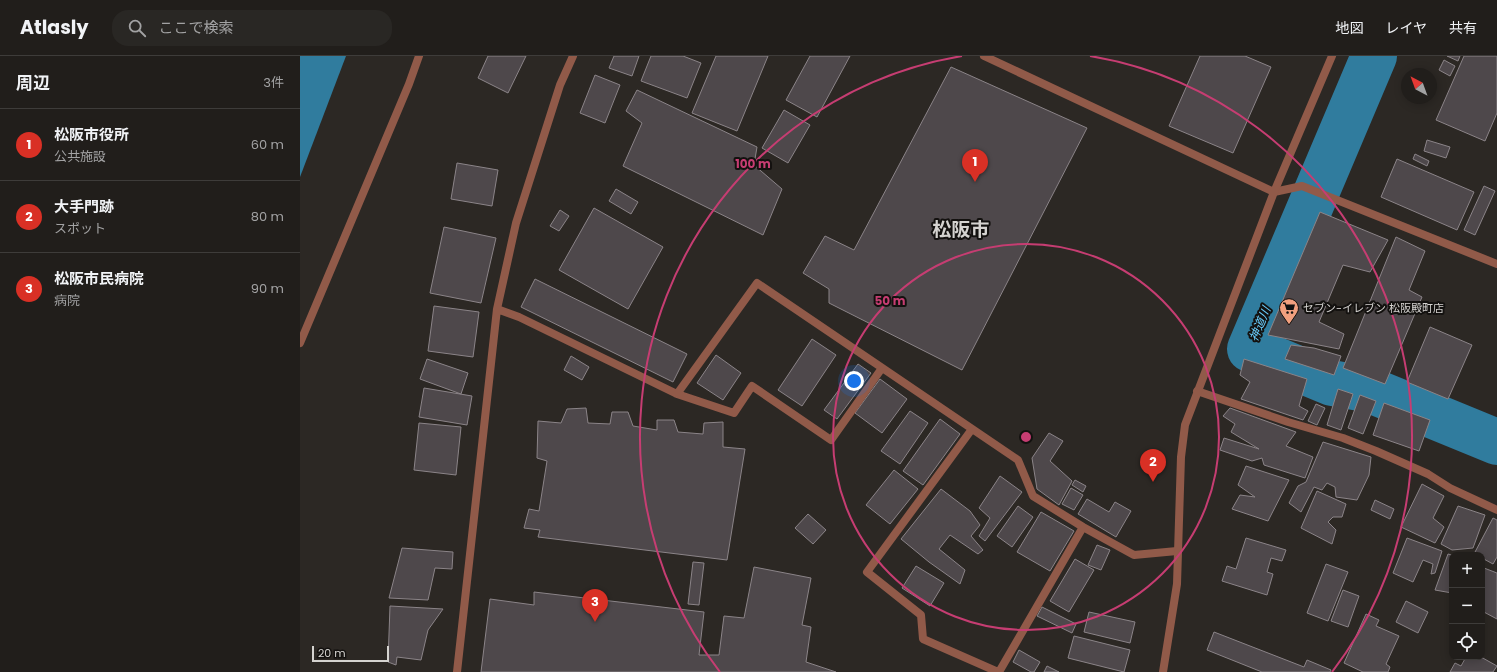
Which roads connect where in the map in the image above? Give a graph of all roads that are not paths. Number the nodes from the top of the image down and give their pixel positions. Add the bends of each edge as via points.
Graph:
1 (419, 56) edge
2 (573, 56) edge
3 (984, 56) edge
4 (1332, 56) edge
5 (1274, 192) junction
6 (1497, 264) edge
7 (497, 309) junction
8 (300, 343) edge
9 (882, 368) junction
10 (1197, 391) junction
11 (677, 394) junction
12 (972, 429) junction
13 (1497, 510) edge
14 (1083, 527) junction
15 (1177, 550) junction
16 (457, 672) edge
17 (999, 672) edge
18 (1164, 672) edge

1 - 8 street
2 - 7 street via 560,85 516,223
3 - 5 street
4 - 5 street
5 - 6 street via 1302,186
5 - 10 street
7 - 11 street via 519,317
7 - 16 street
9 - 11 street via 830,440 752,386 734,413
9 - 11 street via 757,283
9 - 12 street
10 - 13 street via 1376,451 1428,474 1450,488
10 - 15 street via 1185,424
12 - 14 street via 1018,460 1033,496
12 - 17 street via 867,572 920,615 923,639
14 - 15 street via 1134,555
14 - 17 street
15 - 18 street via 1177,584

